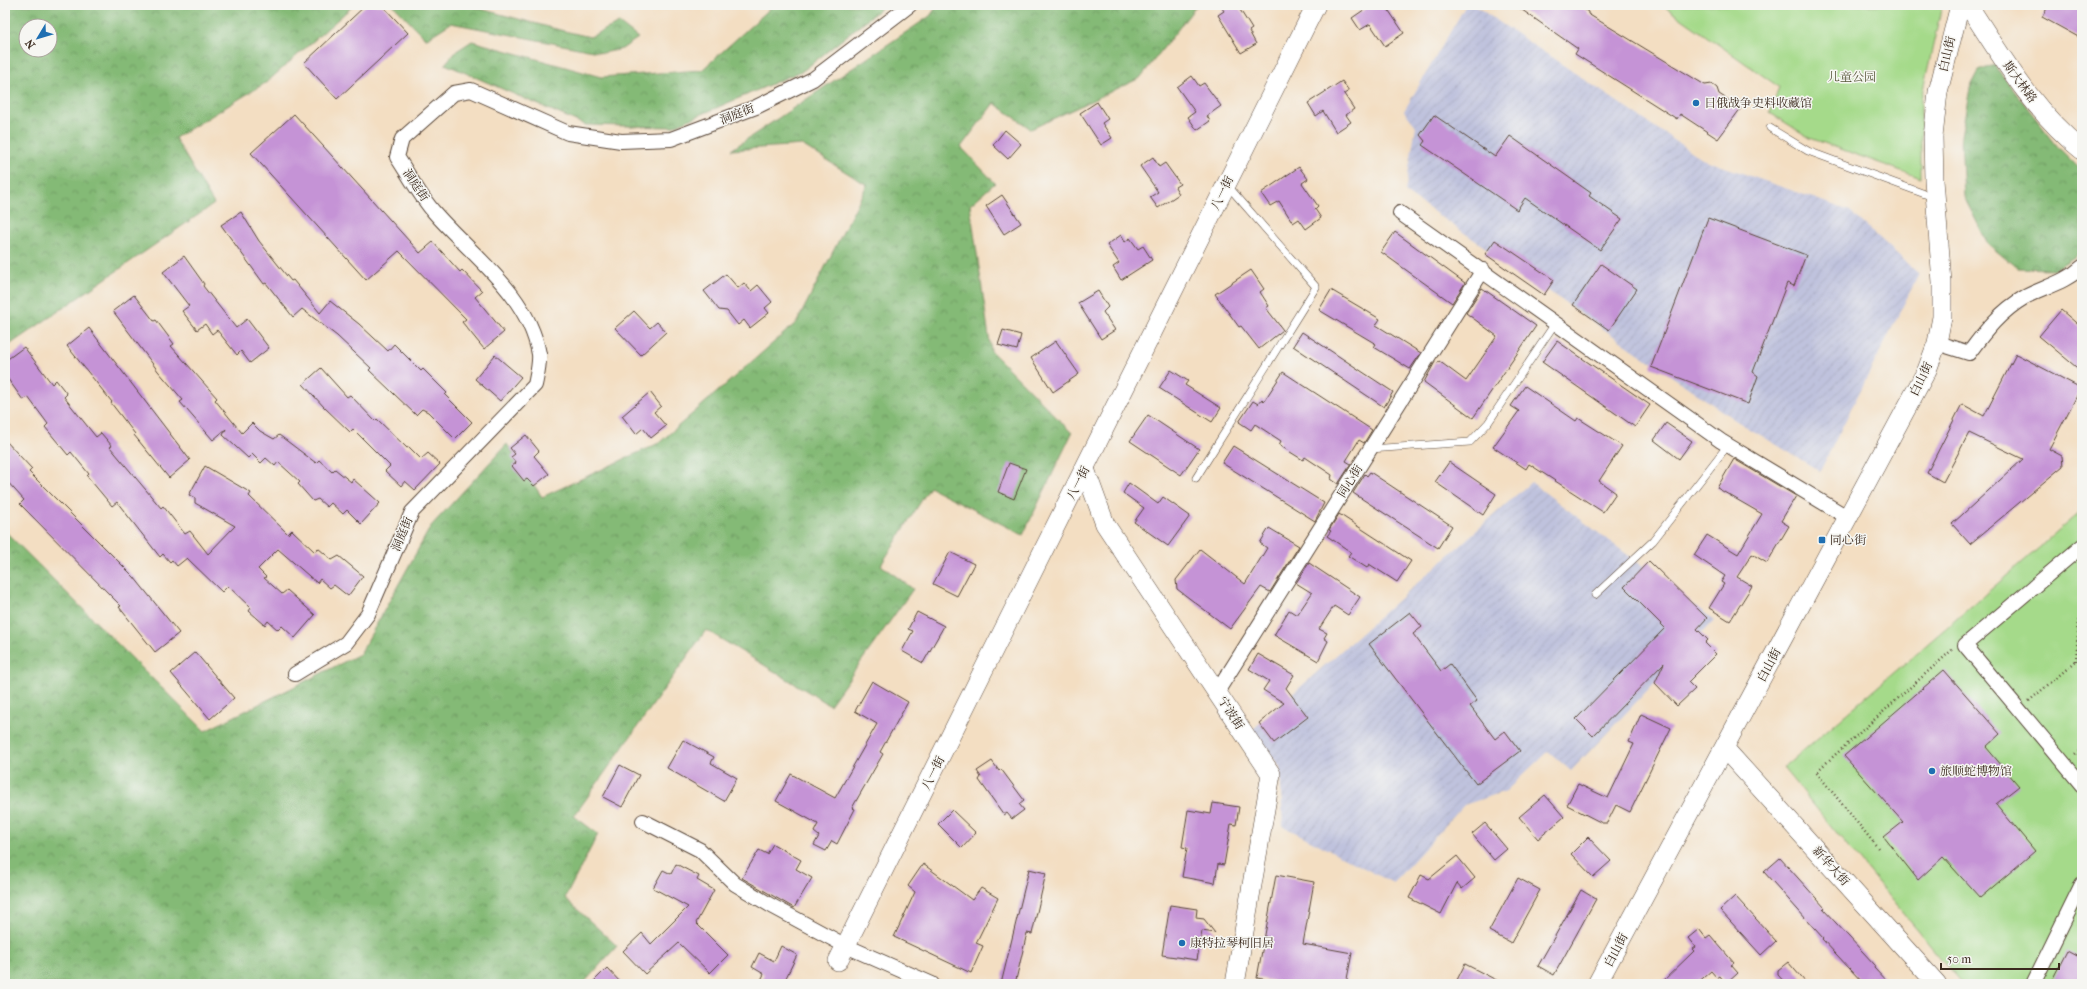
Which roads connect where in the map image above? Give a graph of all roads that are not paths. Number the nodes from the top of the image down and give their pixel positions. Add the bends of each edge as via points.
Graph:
1 (910, 5) edge
2 (1316, 5) edge
3 (1960, 5) edge
4 (1968, 5) edge
5 (1770, 128) dead end
6 (2082, 150) edge
7 (1226, 185) junction
8 (1935, 198) junction
9 (1400, 212) dead end
10 (2082, 267) edge
11 (1483, 270) junction
12 (1556, 322) junction
13 (1937, 343) junction
14 (1728, 445) junction
15 (1370, 449) junction
16 (1085, 469) junction
17 (1196, 478) dead end
18 (1847, 517) junction
19 (2082, 546) edge
20 (1595, 595) dead end
21 (296, 674) dead end
22 (1217, 692) junction
23 (1725, 749) junction
24 (2082, 785) edge
25 (643, 821) dead end
26 (2082, 884) edge
27 (842, 953) junction
28 (932, 984) edge
29 (1235, 984) edge
30 (1597, 984) edge
31 (1937, 984) edge
32 (2034, 984) edge

1 - 21 street, 洞庭街 via 813,79 756,107 671,139 620,141 568,133 471,90 454,93 402,139 397,157 434,212 496,276 512,296 529,325 539,355 535,385 412,512 368,614 346,642
2 - 7 street, 八一街
3 - 8 street, 白山街 via 1938,92 1933,137
4 - 6 street, 斯大林路 via 2028,95 2047,118
5 - 8 lane via 1808,151
7 - 16 street, 八一街
7 - 17 lane via 1316,287
8 - 13 street, 白山街 via 1942,282 1942,317
9 - 11 street
10 - 13 street via 2005,311 1987,328 1969,352
11 - 12 street
11 - 15 street, 同心街
12 - 14 street
12 - 15 lane via 1488,423 1470,442
13 - 18 street, 白山街 via 1927,370
14 - 18 street
14 - 20 lane via 1653,541
15 - 22 street, 同心街
16 - 22 street, 宁波街 via 1105,524
16 - 27 street, 八一街
18 - 23 street, 白山街
19 - 24 street via 1965,645
22 - 29 street, 宁波街 via 1271,774
23 - 30 street, 白山街
23 - 31 street, 新华大街
25 - 27 street via 700,850 735,884
26 - 32 street
27 - 28 street

